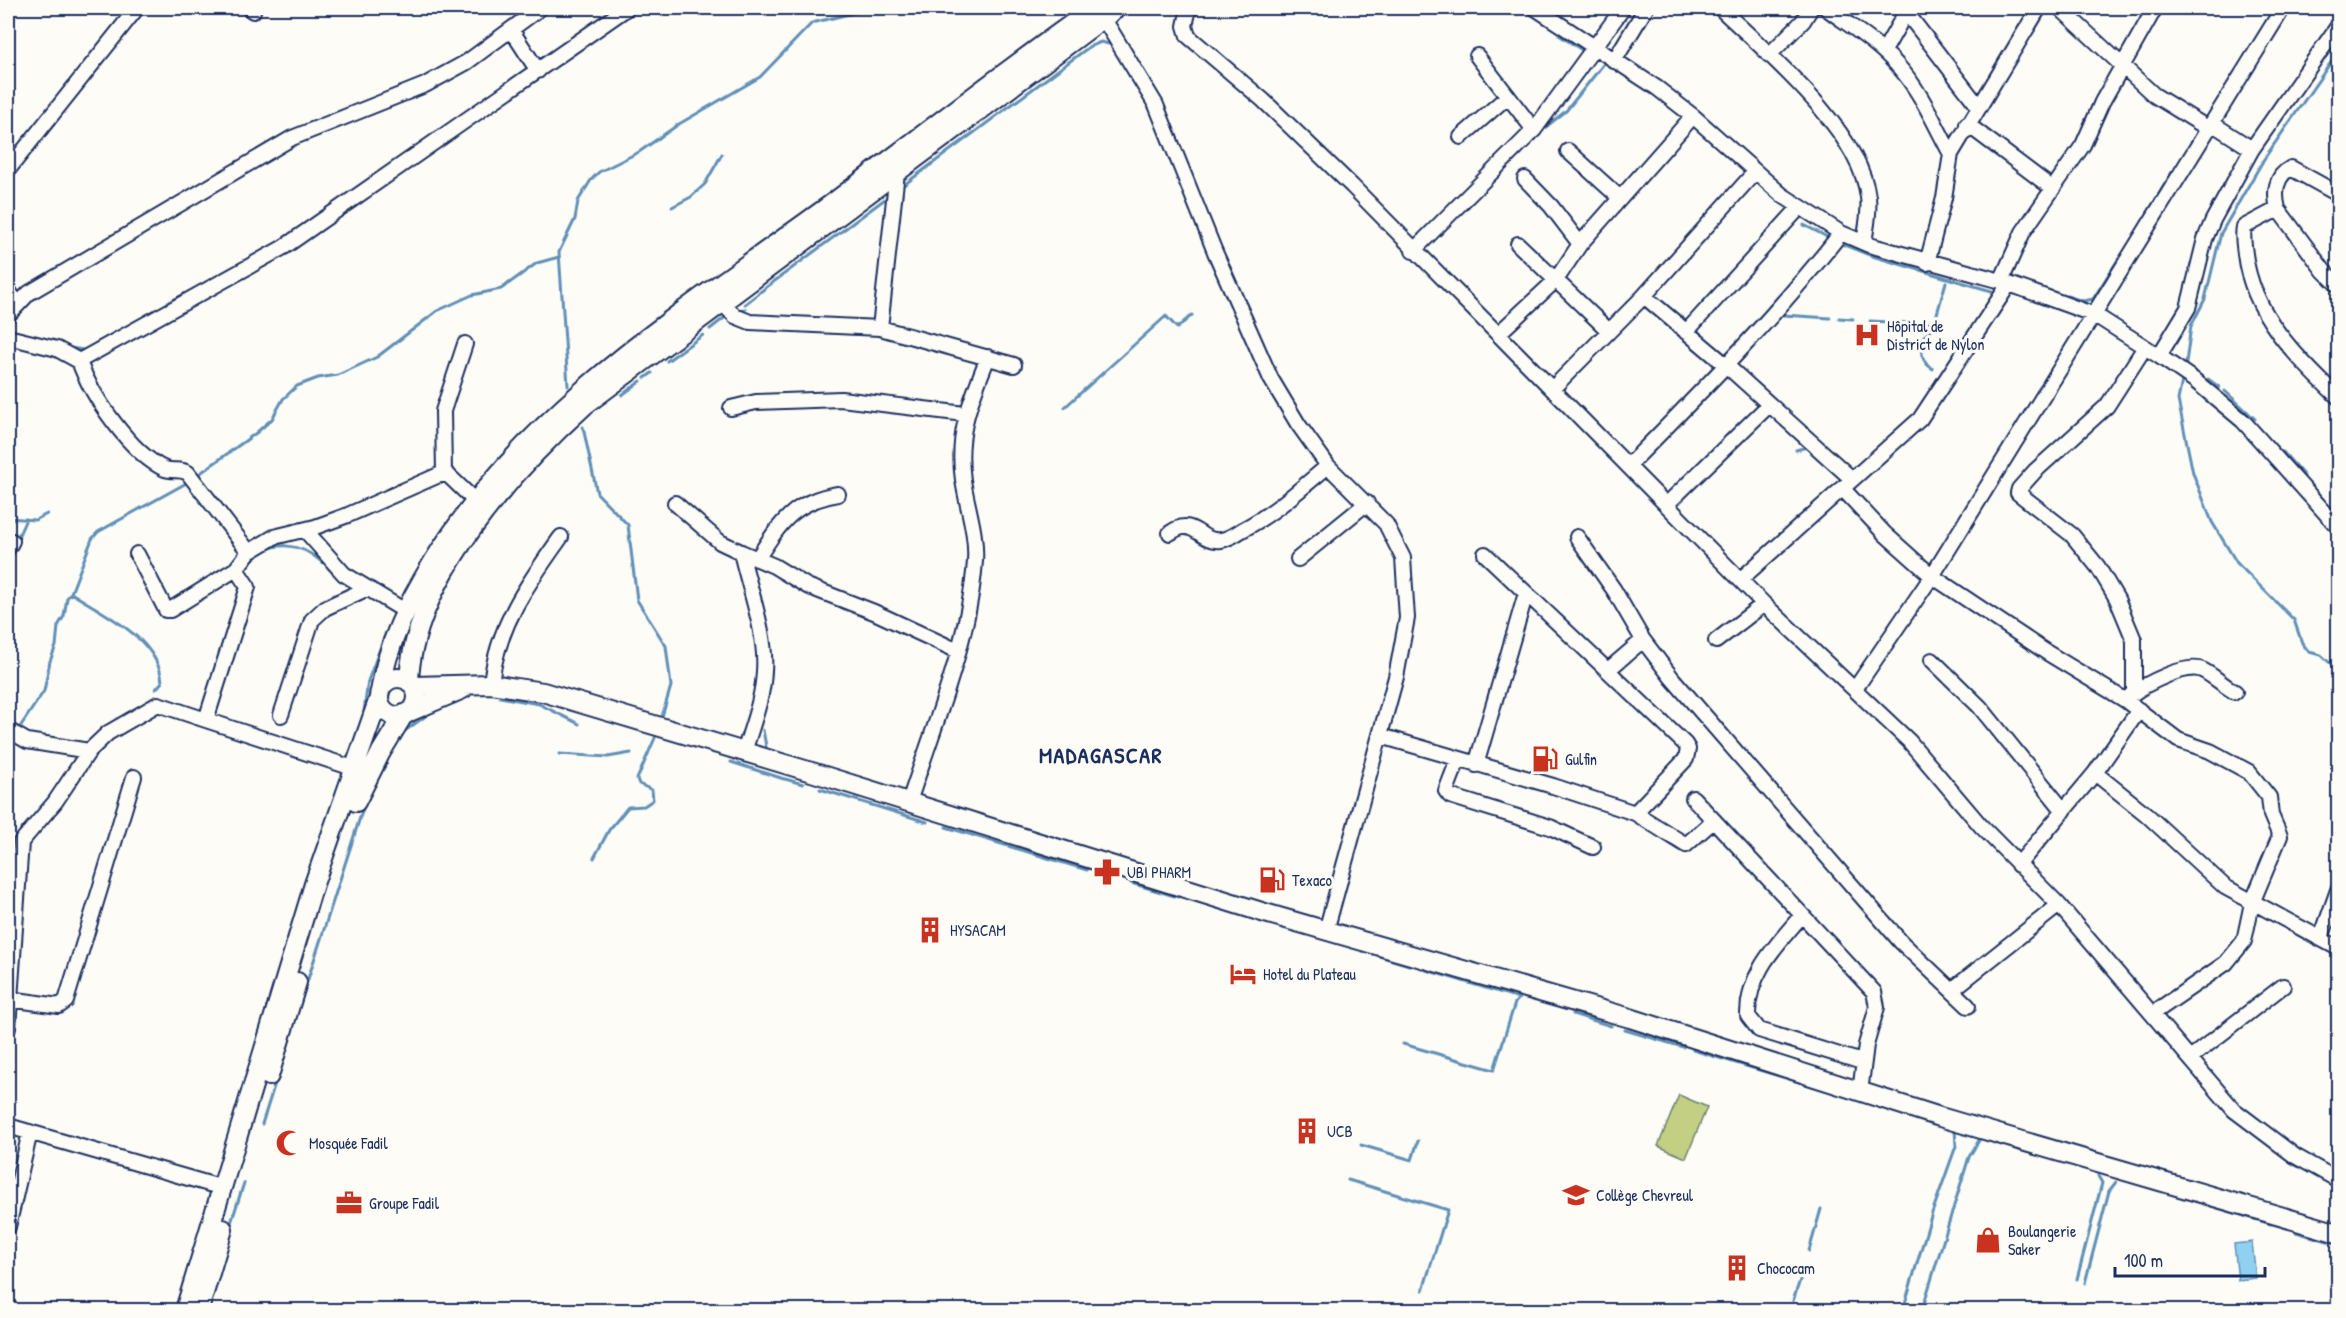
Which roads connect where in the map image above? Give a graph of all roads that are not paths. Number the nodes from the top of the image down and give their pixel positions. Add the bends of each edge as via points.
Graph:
1 (137, 8) edge
2 (540, 8) edge
3 (627, 8) edge
4 (1189, 8) edge
5 (1535, 8) edge
6 (1623, 8) edge
7 (1646, 8) edge
8 (1720, 8) edge
9 (1811, 8) edge
10 (1826, 8) edge
11 (2039, 8) edge
12 (2060, 8) edge
13 (2155, 8) edge
14 (2283, 8) edge
15 (1103, 10) edge
16 (1906, 10) edge
17 (2338, 26) edge
18 (512, 31) junction
19 (1593, 47) junction
20 (1884, 51) junction
21 (1770, 55) junction
22 (1477, 56) dead end
23 (1610, 58) junction
24 (2125, 65) junction
25 (538, 71) junction
26 (1508, 96) junction
27 (1978, 107) junction
28 (1693, 116) junction
29 (1967, 124) junction
30 (2211, 126) junction
31 (1534, 130) junction
32 (1461, 137) dead end
33 (2252, 149) junction
34 (1568, 151) dead end
35 (1951, 154) junction
36 (8, 170) edge
37 (897, 172) junction
38 (1755, 172) junction
39 (1525, 179) dead end
40 (2052, 188) junction
41 (2338, 194) edge
42 (1620, 198) junction
43 (1799, 208) junction
44 (2278, 209) junction
45 (1841, 232) junction
46 (1863, 243) junction
47 (1518, 244) dead end
48 (1580, 244) junction
49 (1413, 251) junction
50 (1927, 263) junction
51 (1556, 280) junction
52 (2005, 283) junction
53 (2338, 285) edge
54 (8, 290) edge
55 (1644, 296) junction
56 (17, 303) junction
57 (722, 303) junction
58 (8, 315) edge
59 (2095, 315) junction
60 (880, 328) junction
61 (1609, 331) junction
62 (1686, 332) junction
63 (1498, 334) junction
64 (8, 337) edge
65 (465, 344) dead end
66 (2145, 347) junction
67 (988, 357) junction
68 (2162, 358) junction
69 (79, 361) junction
70 (1014, 365) dead end
71 (1727, 366) junction
72 (1553, 388) junction
73 (2338, 397) edge
74 (1769, 405) junction
75 (731, 408) dead end
76 (965, 414) junction
77 (1328, 466) junction
78 (1628, 466) junction
79 (444, 474) junction
80 (1847, 484) junction
81 (838, 494) dead end
82 (474, 500) junction
83 (675, 503) dead end
84 (1367, 503) junction
85 (1666, 505) junction
86 (2338, 527) edge
87 (305, 530) junction
88 (1170, 533) dead end
89 (561, 537) dead end
90 (1577, 537) dead end
91 (249, 552) junction
92 (741, 552) junction
93 (137, 554) dead end
94 (1485, 554) dead end
95 (757, 559) junction
96 (1298, 559) dead end
97 (236, 569) junction
98 (1932, 576) junction
99 (1740, 579) junction
100 (429, 584) junction
101 (366, 590) junction
102 (1526, 593) junction
103 (1764, 604) junction
104 (405, 611) junction
105 (1643, 640) junction
106 (1716, 642) dead end
107 (958, 651) junction
108 (1932, 660) dead end
109 (1608, 670) junction
110 (412, 684) junction
111 (482, 684) junction
112 (1855, 689) junction
113 (2235, 692) dead end
114 (379, 695) junction
115 (2130, 696) junction
116 (2139, 710) junction
117 (405, 714) junction
118 (281, 715) dead end
119 (206, 720) junction
120 (11, 733) edge
121 (1381, 736) junction
122 (89, 751) junction
123 (744, 752) junction
124 (1458, 760) junction
125 (1476, 765) junction
126 (356, 769) junction
127 (2095, 773) junction
128 (134, 777) dead end
129 (1693, 798) dead end
130 (909, 802) junction
131 (2064, 811) junction
132 (1635, 813) junction
133 (1713, 820) junction
134 (21, 842) junction
135 (1593, 847) dead end
136 (8, 856) edge
137 (2018, 866) junction
138 (320, 885) junction
139 (2338, 890) edge
140 (2252, 903) junction
141 (2059, 905) junction
142 (1802, 915) junction
143 (1326, 931) junction
144 (2321, 938) junction
145 (2338, 948) edge
146 (2283, 986) dead end
147 (1952, 990) junction
148 (9, 1000) edge
149 (1968, 1006) dead end
150 (2152, 1014) junction
151 (8, 1028) edge
152 (270, 1052) junction
153 (2190, 1058) junction
154 (1861, 1078) junction
155 (8, 1126) edge
156 (30, 1132) junction
157 (2338, 1180) edge
158 (223, 1188) junction
159 (8, 1227) edge
160 (2338, 1233) edge
161 (185, 1311) edge
162 (199, 1311) edge

1 - 36 street
2 - 18 street
3 - 25 street
4 - 49 street via 1185,26 1188,36 1263,100
5 - 19 street
6 - 19 street
7 - 23 street
8 - 21 street
9 - 21 street
10 - 20 street
11 - 27 street
12 - 24 street
13 - 24 street
14 - 30 street
15 - 37 main road
15 - 77 street via 1156,105 1271,379
15 - 82 main road via 623,357 545,422
16 - 20 street
16 - 27 street
17 - 33 street
18 - 25 street
18 - 56 street via 425,85 292,138
19 - 23 street
19 - 31 street
20 - 35 street via 1913,86
21 - 46 street via 1848,143 1868,197
22 - 26 street
23 - 28 street
24 - 30 street via 2154,95
24 - 40 street via 2102,102 2083,145
25 - 69 street via 284,247
26 - 31 street
26 - 32 street
27 - 29 street
28 - 38 street
28 - 42 street
29 - 35 street
29 - 40 street
30 - 33 street
30 - 59 street
31 - 49 street
33 - 68 street via 2209,229 2188,309
34 - 42 street
35 - 50 street
37 - 57 main road
37 - 60 street
38 - 43 street
38 - 55 street
39 - 48 street
40 - 52 street via 2023,232
41 - 44 street via 2291,168 2279,178
42 - 48 street
43 - 45 street
43 - 62 street
44 - 53 street
44 - 73 street via 2244,227 2246,264 2255,295 2272,326
45 - 46 street
45 - 71 street via 1802,283
46 - 50 street
47 - 51 street
48 - 51 street
49 - 63 street
50 - 52 street via 1954,266
51 - 61 street
51 - 63 street
52 - 59 street
52 - 80 street via 1930,407
54 - 56 street
55 - 61 street
55 - 62 street
56 - 58 street
57 - 60 street via 735,316 750,322
57 - 100 main road via 585,405 553,434
59 - 66 street
59 - 98 street
60 - 67 street
61 - 72 street
62 - 71 street
63 - 72 street
64 - 69 street via 57,349
65 - 79 street via 443,411
66 - 68 street
66 - 115 street via 2106,406 2035,471 2018,494 2072,535 2117,599 2134,640
67 - 70 street
67 - 76 street
68 - 86 street via 2244,420
69 - 91 street via 93,394 124,433 165,468 188,473
71 - 74 street
71 - 78 street
72 - 78 street
74 - 80 street
74 - 85 street
75 - 76 street via 756,402 840,399
76 - 107 street via 961,460 975,538 975,560
77 - 84 street
77 - 88 street via 1273,513 1224,540 1214,540 1186,526
78 - 85 street
79 - 82 street
79 - 87 street
80 - 98 street via 1885,534
80 - 99 street
81 - 95 street via 796,508
82 - 100 main road
83 - 92 street via 720,542
84 - 96 street
84 - 121 street via 1395,539 1403,558 1408,599 1405,630
85 - 99 street
87 - 91 street via 274,537
87 - 101 street via 329,560
89 - 111 street via 524,589
90 - 105 street
91 - 97 street
92 - 95 street
92 - 123 street via 764,649 756,714
93 - 97 street via 168,611
94 - 102 street
95 - 107 street via 807,586
97 - 119 street via 248,587
98 - 112 street
98 - 115 street via 2046,652
99 - 103 street
100 - 104 main road
100 - 110 main road via 415,636
101 - 104 street
101 - 118 street via 325,608 312,620
102 - 109 street
102 - 125 street
103 - 106 street
103 - 112 street
104 - 114 main road via 388,651
105 - 109 street
105 - 147 street via 1902,942
107 - 130 street
108 - 131 street via 1980,707
109 - 132 street via 1688,749 1686,759
110 - 111 main road
110 - 114 main road via 392,679
110 - 117 main road via 415,704
111 - 117 main road
111 - 123 main road via 543,693
112 - 137 street via 1909,741
113 - 115 street via 2198,669 2159,678
114 - 117 main road via 387,712
114 - 126 main road
115 - 116 street
116 - 127 street
116 - 140 street via 2178,740 2241,766 2266,791 2280,836
117 - 138 main road via 363,784
119 - 122 street via 169,706 154,705 108,733
119 - 126 street
120 - 122 street
121 - 124 street
121 - 143 street
122 - 134 street via 55,802
123 - 130 main road
124 - 125 street
124 - 135 street via 1446,791 1450,796 1550,827
125 - 132 street
126 - 138 main road
127 - 131 street
127 - 140 street via 2225,887
128 - 148 street via 66,1001 58,1006
129 - 133 street
130 - 143 main road
131 - 137 street
132 - 133 street via 1687,845
133 - 142 street
134 - 136 street
134 - 148 street
137 - 141 street
138 - 152 main road
139 - 144 street
140 - 144 street
140 - 150 street via 2244,940 2226,963
141 - 147 street
141 - 150 street
142 - 154 street via 1877,999
142 - 154 street via 1759,967 1748,1016 1759,1030
143 - 154 main road via 1629,1018
144 - 145 street
146 - 153 street
147 - 149 street
148 - 151 street
150 - 153 street
152 - 158 main road
152 - 162 main road
153 - 157 street via 2234,1110 2264,1135
154 - 160 main road
155 - 156 street
156 - 158 street
156 - 159 street
158 - 161 main road

